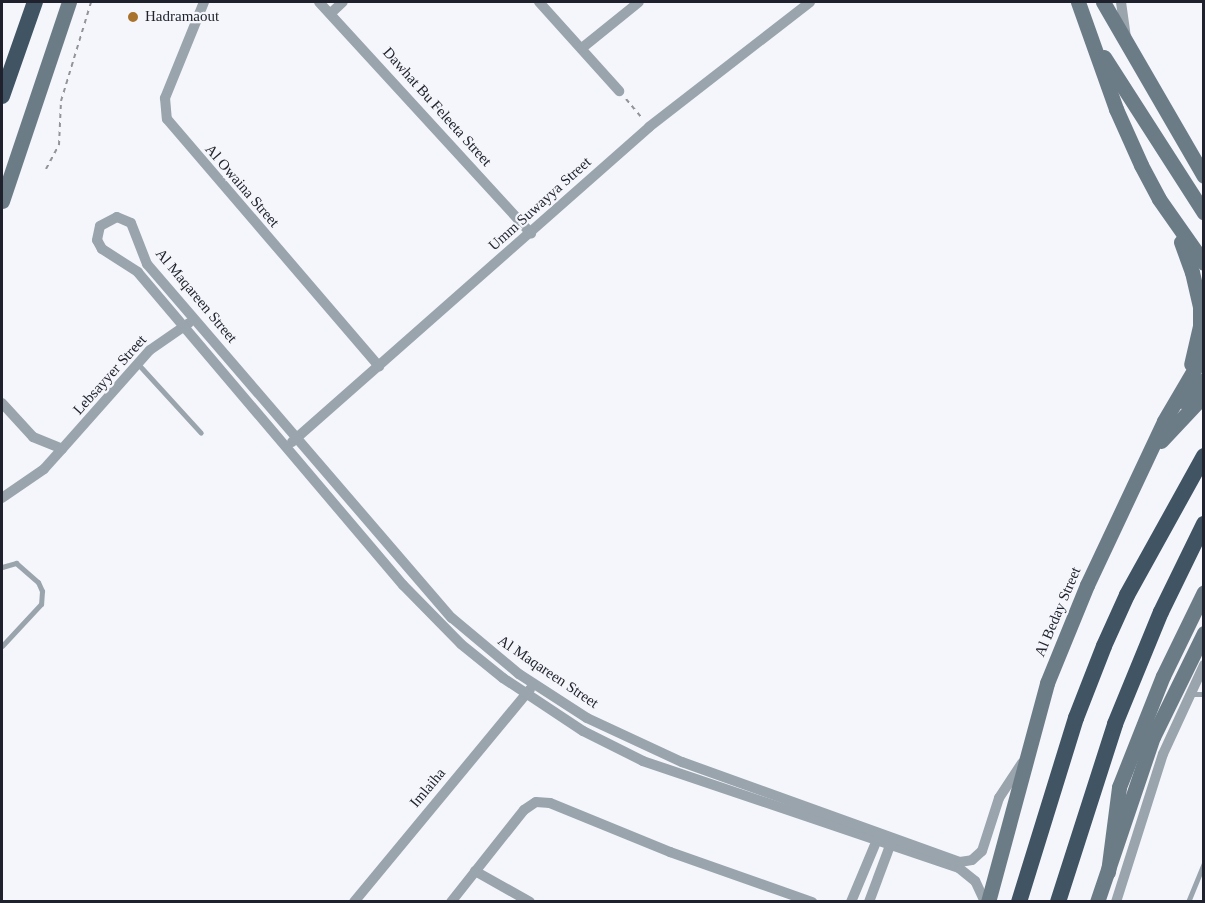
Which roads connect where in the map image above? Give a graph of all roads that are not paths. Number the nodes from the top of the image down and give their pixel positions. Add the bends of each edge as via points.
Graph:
1 (35, 2) edge
2 (69, 2) edge
3 (204, 2) edge
4 (319, 2) edge
5 (343, 2) edge
6 (539, 2) edge
7 (639, 2) edge
8 (810, 2) edge
9 (1078, 2) edge
10 (1103, 2) edge
11 (1121, 2) edge
12 (331, 13) junction
13 (582, 48) junction
14 (1097, 48) junction
15 (1127, 50) junction
16 (619, 91) road end
17 (2, 96) edge
18 (1203, 176) edge
19 (1160, 199) junction
20 (2, 201) edge
21 (1203, 213) edge
22 (531, 233) junction
23 (1203, 263) edge
24 (199, 324) junction
25 (183, 325) junction
26 (1203, 353) edge
27 (137, 363) junction
28 (379, 366) junction
29 (1187, 378) junction
30 (1203, 380) edge
31 (1203, 395) edge
32 (2, 403) edge
33 (1164, 421) junction
34 (201, 433) dead end
35 (297, 438) junction
36 (287, 447) junction
37 (62, 449) junction
38 (1203, 456) edge
39 (1147, 458) junction
40 (2, 498) edge
41 (1203, 525) edge
42 (2, 567) edge
43 (1203, 592) edge
44 (1203, 633) edge
45 (2, 646) edge
46 (1203, 665) edge
47 (534, 685) junction
48 (525, 694) junction
49 (1203, 694) edge
50 (1188, 695) junction
51 (1027, 756) junction
52 (878, 838) junction
53 (891, 843) junction
54 (1203, 863) edge
55 (475, 871) junction
56 (1108, 872) junction
57 (1118, 901) edge
58 (354, 902) edge
59 (451, 902) edge
60 (530, 902) edge
61 (812, 902) edge
62 (851, 902) edge
63 (869, 902) edge
64 (986, 902) edge
65 (1019, 902) edge
66 (1058, 902) edge
67 (1097, 902) edge
68 (1188, 902) edge

1 - 17 highway
2 - 20 main road
3 - 28 street, Al Owaina Street via 165,98 167,119
4 - 12 street, Dawhat Bu Feleeta Street
5 - 12 street
6 - 13 street
7 - 13 street
8 - 22 street, Umm Suwayya Street via 649,127
9 - 14 main road
10 - 15 main road
11 - 15 street
12 - 22 street, Dawhat Bu Feleeta Street
13 - 16 street
14 - 19 main road via 1116,109
14 - 21 main road
15 - 18 main road
19 - 23 main road
19 - 29 main road via 1187,256 1200,308 1200,326
22 - 28 street, Umm Suwayya Street
24 - 25 street
24 - 25 street, Al Maqareen Street via 142,258 131,223 117,217 103,222 97,235 102,249 138,272
24 - 35 street, Al Maqareen Street
25 - 27 street, Lebsayyer Street
25 - 36 street, Al Maqareen Street
26 - 29 main road, Al Beday Street
27 - 34 lane
27 - 37 street, Lebsayyer Street
28 - 35 street, Umm Suwayya Street
29 - 33 main road, Al Beday Street
30 - 33 main road
31 - 39 main road
32 - 37 street via 33,437
33 - 39 main road, Al Beday Street
35 - 36 street, Umm Suwayya Street
35 - 47 street, Al Maqareen Street via 432,597 474,638
36 - 48 street, Al Maqareen Street via 422,605 461,644
37 - 40 street, Lebsayyer Street via 44,469
38 - 65 highway via 1127,595 1076,718
39 - 51 main road, Al Beday Street via 1066,637 1037,714
41 - 66 highway via 1115,724
42 - 45 lane via 16,563 38,582 42,591 41,604
43 - 56 main road via 1163,676 1119,787
44 - 56 main road via 1153,737
46 - 50 street
47 - 48 street, Imlaiha
47 - 52 street, Al Maqareen Street via 634,742
48 - 52 street, Al Maqareen Street via 583,731 644,761
48 - 58 street, Imlaiha
49 - 50 lane
50 - 57 street via 1163,754
51 - 53 street, Al Maqareen Street via 999,798 985,846 972,860 953,861
51 - 64 main road, Al Beday Street
52 - 53 street, Al Maqareen Street
52 - 62 street
53 - 63 street
53 - 64 street, Al Maqareen Street via 965,871 979,886
54 - 68 lane
55 - 59 street
55 - 60 street
55 - 61 street via 524,810 536,802 550,802 670,852
56 - 67 main road

